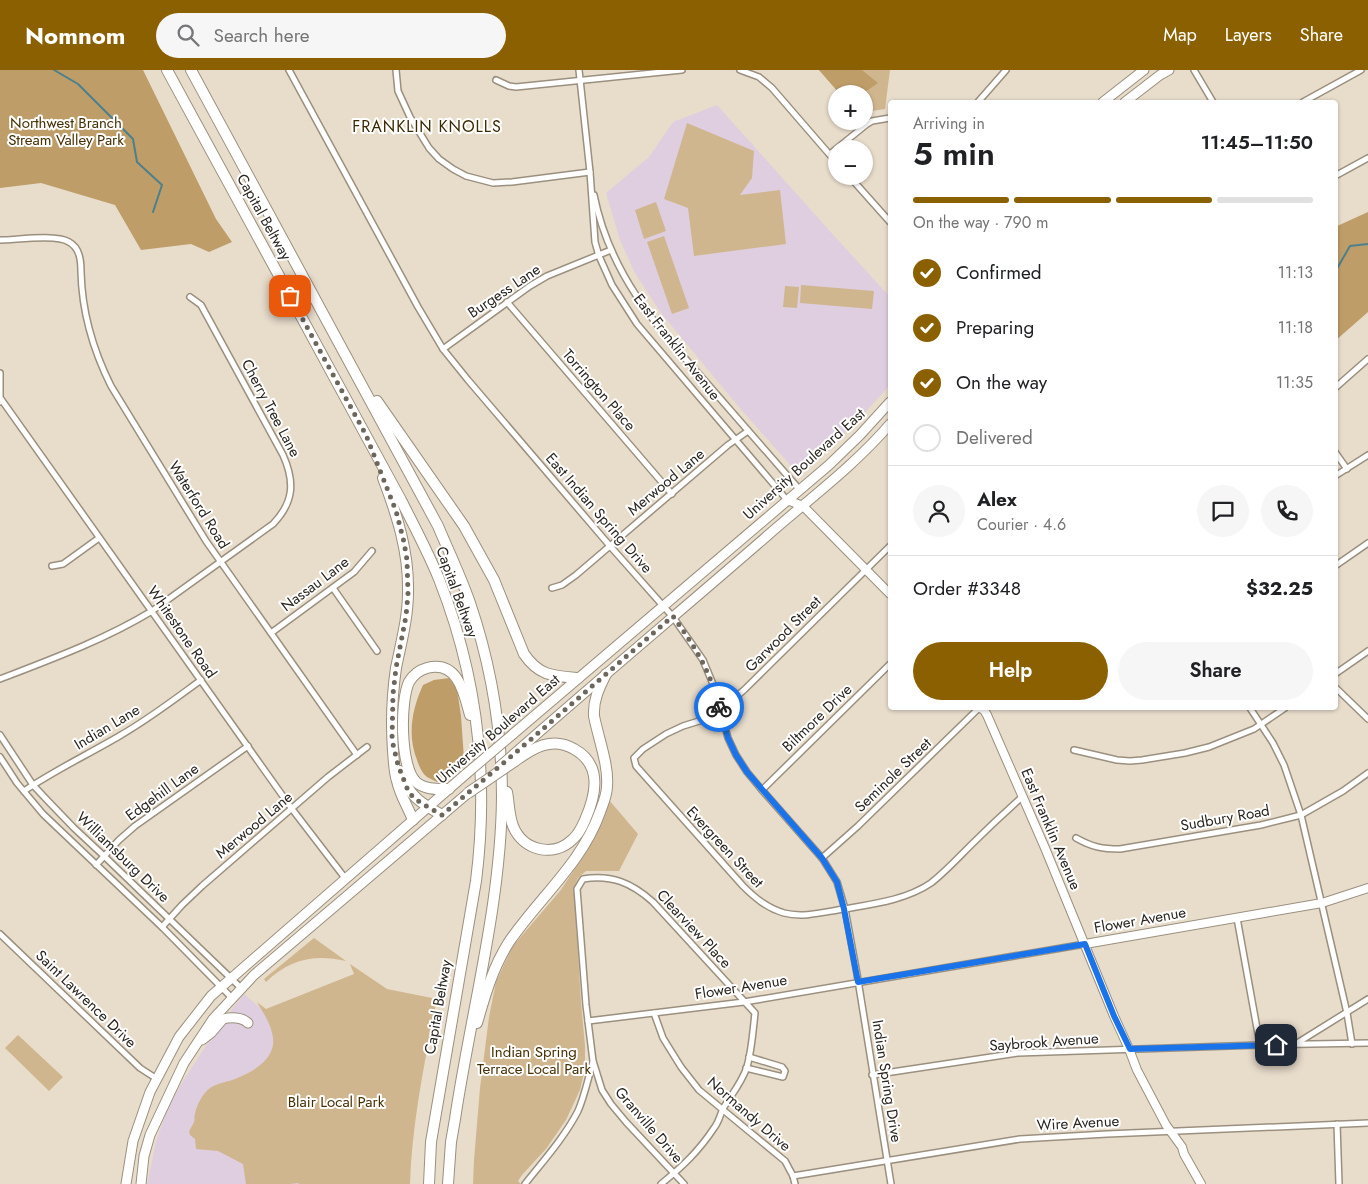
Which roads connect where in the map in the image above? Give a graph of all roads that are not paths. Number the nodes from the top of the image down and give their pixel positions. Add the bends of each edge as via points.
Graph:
1 (167, 70) edge
2 (191, 70) edge
3 (289, 70) edge
4 (396, 70) edge
5 (579, 70) edge
6 (682, 70) edge
7 (740, 70) edge
8 (1006, 70) edge
9 (1144, 70) edge
10 (1169, 70) edge
11 (1194, 70) edge
12 (1362, 70) edge
13 (496, 80) dead end
14 (580, 81) junction
15 (980, 100) edge
16 (1106, 100) edge
17 (1128, 100) edge
18 (1212, 100) edge
19 (1307, 100) edge
20 (888, 118) edge
21 (847, 140) edge
22 (828, 152) edge
23 (1368, 158) edge
24 (590, 172) junction
25 (1338, 174) edge
26 (857, 185) edge
27 (888, 220) edge
28 (0, 240) edge
29 (611, 250) junction
30 (599, 256) junction
31 (190, 297) dead end
32 (507, 302) junction
33 (443, 349) junction
34 (1368, 359) edge
35 (350, 364) junction
36 (0, 372) edge
37 (1338, 385) edge
38 (0, 402) edge
39 (888, 404) edge
40 (888, 426) edge
41 (748, 431) junction
42 (366, 435) junction
43 (735, 439) junction
44 (1368, 455) edge
45 (1338, 456) edge
46 (1347, 469) junction
47 (1338, 474) edge
48 (799, 489) junction
49 (672, 494) junction
50 (787, 500) junction
51 (803, 506) junction
52 (99, 538) junction
53 (1368, 543) edge
54 (610, 546) junction
55 (888, 548) edge
56 (372, 551) dead end
57 (220, 562) junction
58 (1338, 564) edge
59 (52, 566) dead end
60 (866, 569) junction
61 (333, 588) junction
62 (552, 588) dead end
63 (888, 592) edge
64 (664, 605) junction
65 (152, 611) junction
66 (673, 616) junction
67 (270, 633) junction
68 (378, 651) dead end
69 (1368, 651) edge
70 (888, 666) edge
71 (1338, 672) edge
72 (606, 674) junction
73 (578, 678) junction
74 (0, 679) edge
75 (201, 680) junction
76 (1338, 691) edge
77 (495, 704) junction
78 (720, 710) junction
79 (978, 710) edge
80 (981, 710) edge
81 (1251, 710) edge
82 (1282, 710) edge
83 (1368, 719) edge
84 (1261, 724) junction
85 (0, 735) edge
86 (392, 740) junction
87 (248, 746) junction
88 (367, 747) dead end
89 (1074, 750) dead end
90 (357, 755) junction
91 (0, 757) edge
92 (479, 757) junction
93 (515, 758) junction
94 (634, 758) joint
95 (1368, 773) edge
96 (33, 785) junction
97 (449, 789) junction
98 (762, 790) junction
99 (24, 791) junction
100 (468, 793) joint
101 (1022, 797) junction
102 (428, 807) junction
103 (292, 809) junction
104 (442, 815) junction
105 (1301, 815) junction
106 (414, 820) junction
107 (1076, 838) dead end
108 (104, 856) junction
109 (822, 858) junction
110 (96, 865) junction
111 (345, 878) junction
112 (590, 878) joint
113 (1368, 888) edge
114 (1322, 903) junction
115 (844, 909) junction
116 (1237, 918) junction
117 (170, 919) junction
118 (162, 927) junction
119 (0, 934) edge
120 (1085, 944) junction
121 (232, 978) junction
122 (858, 982) junction
123 (221, 986) junction
124 (241, 988) junction
125 (232, 998) junction
126 (1368, 999) edge
127 (744, 1002) junction
128 (1347, 1013) junction
129 (654, 1014) junction
130 (588, 1021) junction
131 (248, 1023) dead end
132 (198, 1042) junction
133 (1352, 1044) junction
134 (1368, 1044) edge
135 (1260, 1045) junction
136 (1293, 1045) junction
137 (1130, 1049) junction
138 (749, 1056) junction
139 (593, 1061) junction
140 (746, 1068) junction
141 (872, 1075) junction
142 (157, 1079) junction
143 (458, 1096) junction
144 (722, 1109) junction
145 (1368, 1123) edge
146 (1337, 1124) junction
147 (1174, 1135) junction
148 (887, 1161) junction
149 (674, 1173) junction
150 (793, 1176) junction
151 (126, 1184) edge
152 (141, 1184) edge
153 (429, 1184) edge
154 (448, 1184) edge
155 (525, 1184) edge
156 (661, 1184) edge
157 (684, 1184) edge
158 (795, 1184) edge
159 (891, 1184) edge
160 (1201, 1184) edge
161 (1340, 1184) edge

1 - 42 highway, Capital Beltway
2 - 35 highway, Capital Beltway
3 - 33 street, East Indian Spring Drive
4 - 24 street via 398,91 429,148 439,159 466,176 493,183
5 - 14 street, East Franklin Avenue
6 - 14 street
7 - 22 street via 759,77 772,88
8 - 15 street
9 - 16 main road
10 - 17 main road
11 - 18 street
12 - 19 street
13 - 14 street via 516,87
14 - 24 street, East Franklin Avenue
20 - 21 street via 872,121
23 - 25 street
24 - 29 street, East Franklin Avenue
24 - 30 street, East Franklin Avenue
26 - 27 street
28 - 57 street, Waterford Road via 53,238 67,241 77,250 81,262 85,316 102,368
29 - 30 street, Burgess Lane
29 - 41 street, East Franklin Avenue via 646,311
30 - 32 street, Burgess Lane via 547,276
30 - 43 street, East Franklin Avenue via 612,284 638,324
31 - 57 street, Cherry Tree Lane via 201,305 224,346 283,455 291,479 289,499 280,517
32 - 33 street, Burgess Lane
32 - 49 street, Torrington Place
33 - 54 street, East Indian Spring Drive
34 - 37 street
35 - 73 highway via 472,538 530,663 548,675
35 - 77 highway, Capital Beltway via 438,526 457,569 480,635
36 - 38 street
38 - 52 street, Whitestone Road
39 - 48 main road, University Boulevard East via 829,465
40 - 51 main road, University Boulevard East via 860,456
41 - 43 street, Merwood Lane
41 - 48 street, East Franklin Avenue
42 - 86 highway via 396,511 408,568 406,616 393,694
42 - 92 highway, Capital Beltway via 429,556 451,612 468,670
43 - 49 street, Merwood Lane
43 - 50 street, East Franklin Avenue
44 - 46 street
45 - 46 street
46 - 47 street
48 - 50 main road, University Boulevard East
48 - 51 street, East Franklin Avenue
49 - 54 street, Merwood Lane
50 - 51 street, East Franklin Avenue
50 - 64 main road, University Boulevard East
51 - 60 street, East Franklin Avenue
51 - 66 main road, University Boulevard East
52 - 59 street via 63,564
52 - 65 street, Whitestone Road
53 - 58 street
54 - 62 street, Merwood Lane via 576,575
54 - 64 street, East Indian Spring Drive
55 - 60 street, Garwood Street
56 - 61 street, Nassau Lane via 354,572
57 - 65 street, Cherry Tree Lane
57 - 67 street, Waterford Road
60 - 63 street, East Franklin Avenue
60 - 78 street, Garwood Street
61 - 67 street, Nassau Lane
61 - 68 street
64 - 66 street, East Indian Spring Drive
64 - 73 main road, University Boulevard East
65 - 74 street, Cherry Tree Lane via 109,635
65 - 75 street, Whitestone Road
66 - 72 main road, University Boulevard East
66 - 78 street, East Indian Spring Drive via 703,660
67 - 90 street, Waterford Road
69 - 71 street
70 - 98 street, Biltmore Drive
72 - 93 main road, University Boulevard East
72 - 143 highway via 594,707 607,777 604,800 582,849 510,941 493,972
73 - 97 main road, University Boulevard East, bridge
75 - 87 street, Whitestone Road
75 - 96 street, Indian Lane via 124,734
76 - 83 street
77 - 93 highway via 510,816 516,832 528,845 545,850 554,850 575,838 596,787 591,766 585,757 569,746 553,743 543,744
77 - 143 highway, Capital Beltway via 502,787 496,880
78 - 94 street, Garwood Street via 712,717 666,734
78 - 98 street, East Indian Spring Drive via 736,755
79 - 109 street, Seminole Street
80 - 101 street, East Franklin Avenue
81 - 84 street
82 - 84 street
84 - 89 street via 1209,747 1142,760 1117,760
84 - 105 street via 1284,765
85 - 96 street, Williamsburg Drive
86 - 102 highway via 407,788 412,796
86 - 106 highway via 396,779
87 - 103 street, Whitestone Road
87 - 108 street, Edgehill Lane via 135,826
88 - 90 street, Merwood Lane
90 - 103 street, Merwood Lane
91 - 99 street, Williamsburg Drive
92 - 97 highway via 459,680 443,668 424,669 416,674 410,681 404,708 403,738 408,767 421,786
92 - 153 highway, Capital Beltway via 481,818 478,859 431,1142
93 - 100 highway, bridge
94 - 115 street, Evergreen Street via 640,772 760,902 792,914 811,915
95 - 105 street, Sudbury Road
96 - 99 street, Indian Lane
96 - 108 street, Williamsburg Drive
97 - 102 main road, University Boulevard East
98 - 109 street, East Indian Spring Drive
99 - 110 street, Williamsburg Drive
100 - 104 main road, University Boulevard East
101 - 115 street, Evergreen Street via 947,869 920,890
101 - 120 street, East Franklin Avenue
102 - 104 highway
102 - 106 main road, University Boulevard East
103 - 111 street, Whitestone Road
103 - 117 street, Merwood Lane via 202,886
104 - 124 main road, University Boulevard East
105 - 107 street, Sudbury Road via 1120,849 1102,849
105 - 114 street
106 - 111 main road, University Boulevard East
108 - 110 street, Edgehill Lane
108 - 117 street, Williamsburg Drive
109 - 115 street, East Indian Spring Drive via 837,882
110 - 118 street, Williamsburg Drive
111 - 121 main road, University Boulevard East
112 - 127 street, Clearview Place via 616,880 641,892
112 - 130 street, Granville Drive via 583,879 577,889
113 - 114 street, Flower Avenue
114 - 116 street, Flower Avenue
114 - 128 street
115 - 122 street, East Indian Spring Drive
116 - 120 street, Flower Avenue
116 - 135 street
117 - 118 street, Merwood Lane
117 - 121 street, Williamsburg Drive
118 - 123 street, Williamsburg Drive
119 - 142 street, Saint Lawrence Drive via 140,1068
120 - 122 street, Flower Avenue
120 - 137 street, East Franklin Avenue
121 - 123 main road, University Boulevard East
121 - 124 street, Williamsburg Drive
122 - 127 street, Flower Avenue
122 - 141 street, Indian Spring Drive
123 - 125 street, Williamsburg Drive
123 - 142 main road, University Boulevard East via 179,1037
124 - 125 main road, University Boulevard East
125 - 132 main road, University Boulevard East
126 - 128 street
127 - 129 street, Flower Avenue
127 - 138 street, Clearview Place via 755,1013
128 - 133 street
128 - 136 street
129 - 130 street, Flower Avenue
129 - 144 street, Normandy Drive via 681,1067 699,1090
130 - 139 street, Granville Drive
131 - 132 main road via 246,1020 223,1019
132 - 152 main road, University Boulevard East via 176,1078 150,1135
133 - 134 street, Saybrook Avenue
133 - 136 street, Saybrook Avenue
135 - 136 street, Saybrook Avenue
135 - 137 street, Saybrook Avenue
137 - 141 street, Saybrook Avenue via 1018,1053
137 - 147 street, East Franklin Avenue via 1140,1077
138 - 140 street
138 - 140 street via 782,1067 784,1077
139 - 149 street, Granville Drive via 602,1090 611,1104
139 - 155 street via 578,1110
140 - 144 street via 741,1082
141 - 148 street, Indian Spring Drive
142 - 151 main road, University Boulevard East via 133,1141
143 - 154 highway, Capital Beltway
144 - 149 street via 716,1126 701,1147
144 - 150 street, Normandy Drive via 785,1161
145 - 146 street, Wire Avenue
146 - 147 street, Wire Avenue
146 - 161 street
147 - 148 street, Wire Avenue via 1107,1134 1020,1139
147 - 160 street, East Franklin Avenue via 1177,1148
148 - 150 street, Wire Avenue
148 - 159 street, Indian Spring Drive
149 - 156 street
149 - 157 street, Granville Drive
150 - 158 street, Normandy Drive

